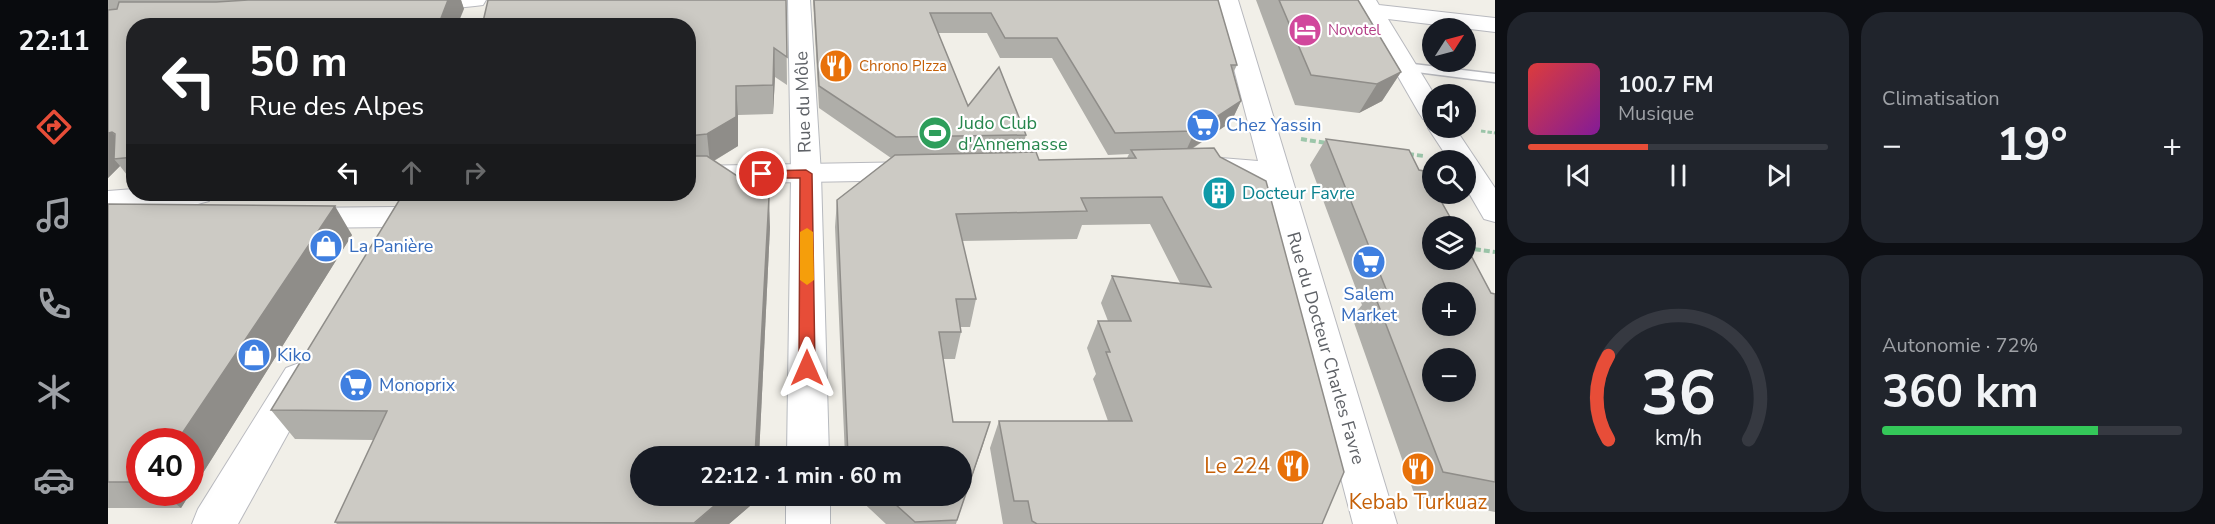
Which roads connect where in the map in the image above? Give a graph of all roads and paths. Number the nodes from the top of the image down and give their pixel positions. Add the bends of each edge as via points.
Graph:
1 (475, 0) edge
2 (799, 0) edge
3 (1227, 0) edge
4 (423, 3) edge
5 (393, 6) edge
6 (1369, 6) edge
7 (433, 18) edge
8 (1495, 25) edge
9 (1405, 67) junction
10 (1495, 78) edge
11 (1422, 95) edge
12 (1478, 130) dead end
13 (1495, 133) edge
14 (1264, 134) junction
15 (1332, 143) edge
16 (1400, 153) edge
17 (1422, 156) edge
18 (1172, 165) edge
19 (942, 171) edge
20 (1275, 172) junction
21 (806, 174) junction
22 (696, 175) edge
23 (1476, 181) edge
24 (126, 184) edge
25 (401, 205) edge
26 (203, 206) edge
27 (1495, 212) edge
28 (109, 213) edge
29 (266, 218) edge
30 (1476, 249) edge
31 (373, 252) edge
32 (1495, 252) edge
33 (314, 353) edge
34 (808, 446) edge
35 (808, 506) edge
36 (214, 524) edge
37 (808, 524) edge
38 (1376, 524) edge

1 - 4 street
2 - 21 street, Rue du Môle
3 - 14 street, Rue du Docteur Charles Favre
4 - 5 street
4 - 7 street
6 - 8 street
6 - 9 street
9 - 10 lane
9 - 11 street
12 - 13 path
14 - 15 path
14 - 20 street, Rue du Docteur Charles Favre
16 - 17 path
18 - 20 street via 1225,165
19 - 21 street
20 - 38 street, Rue du Docteur Charles Favre
21 - 22 street
21 - 34 street, Rue du Môle
23 - 27 street
24 - 28 street
25 - 29 street
25 - 31 street
26 - 28 street
30 - 32 path
33 - 36 street
35 - 37 street

